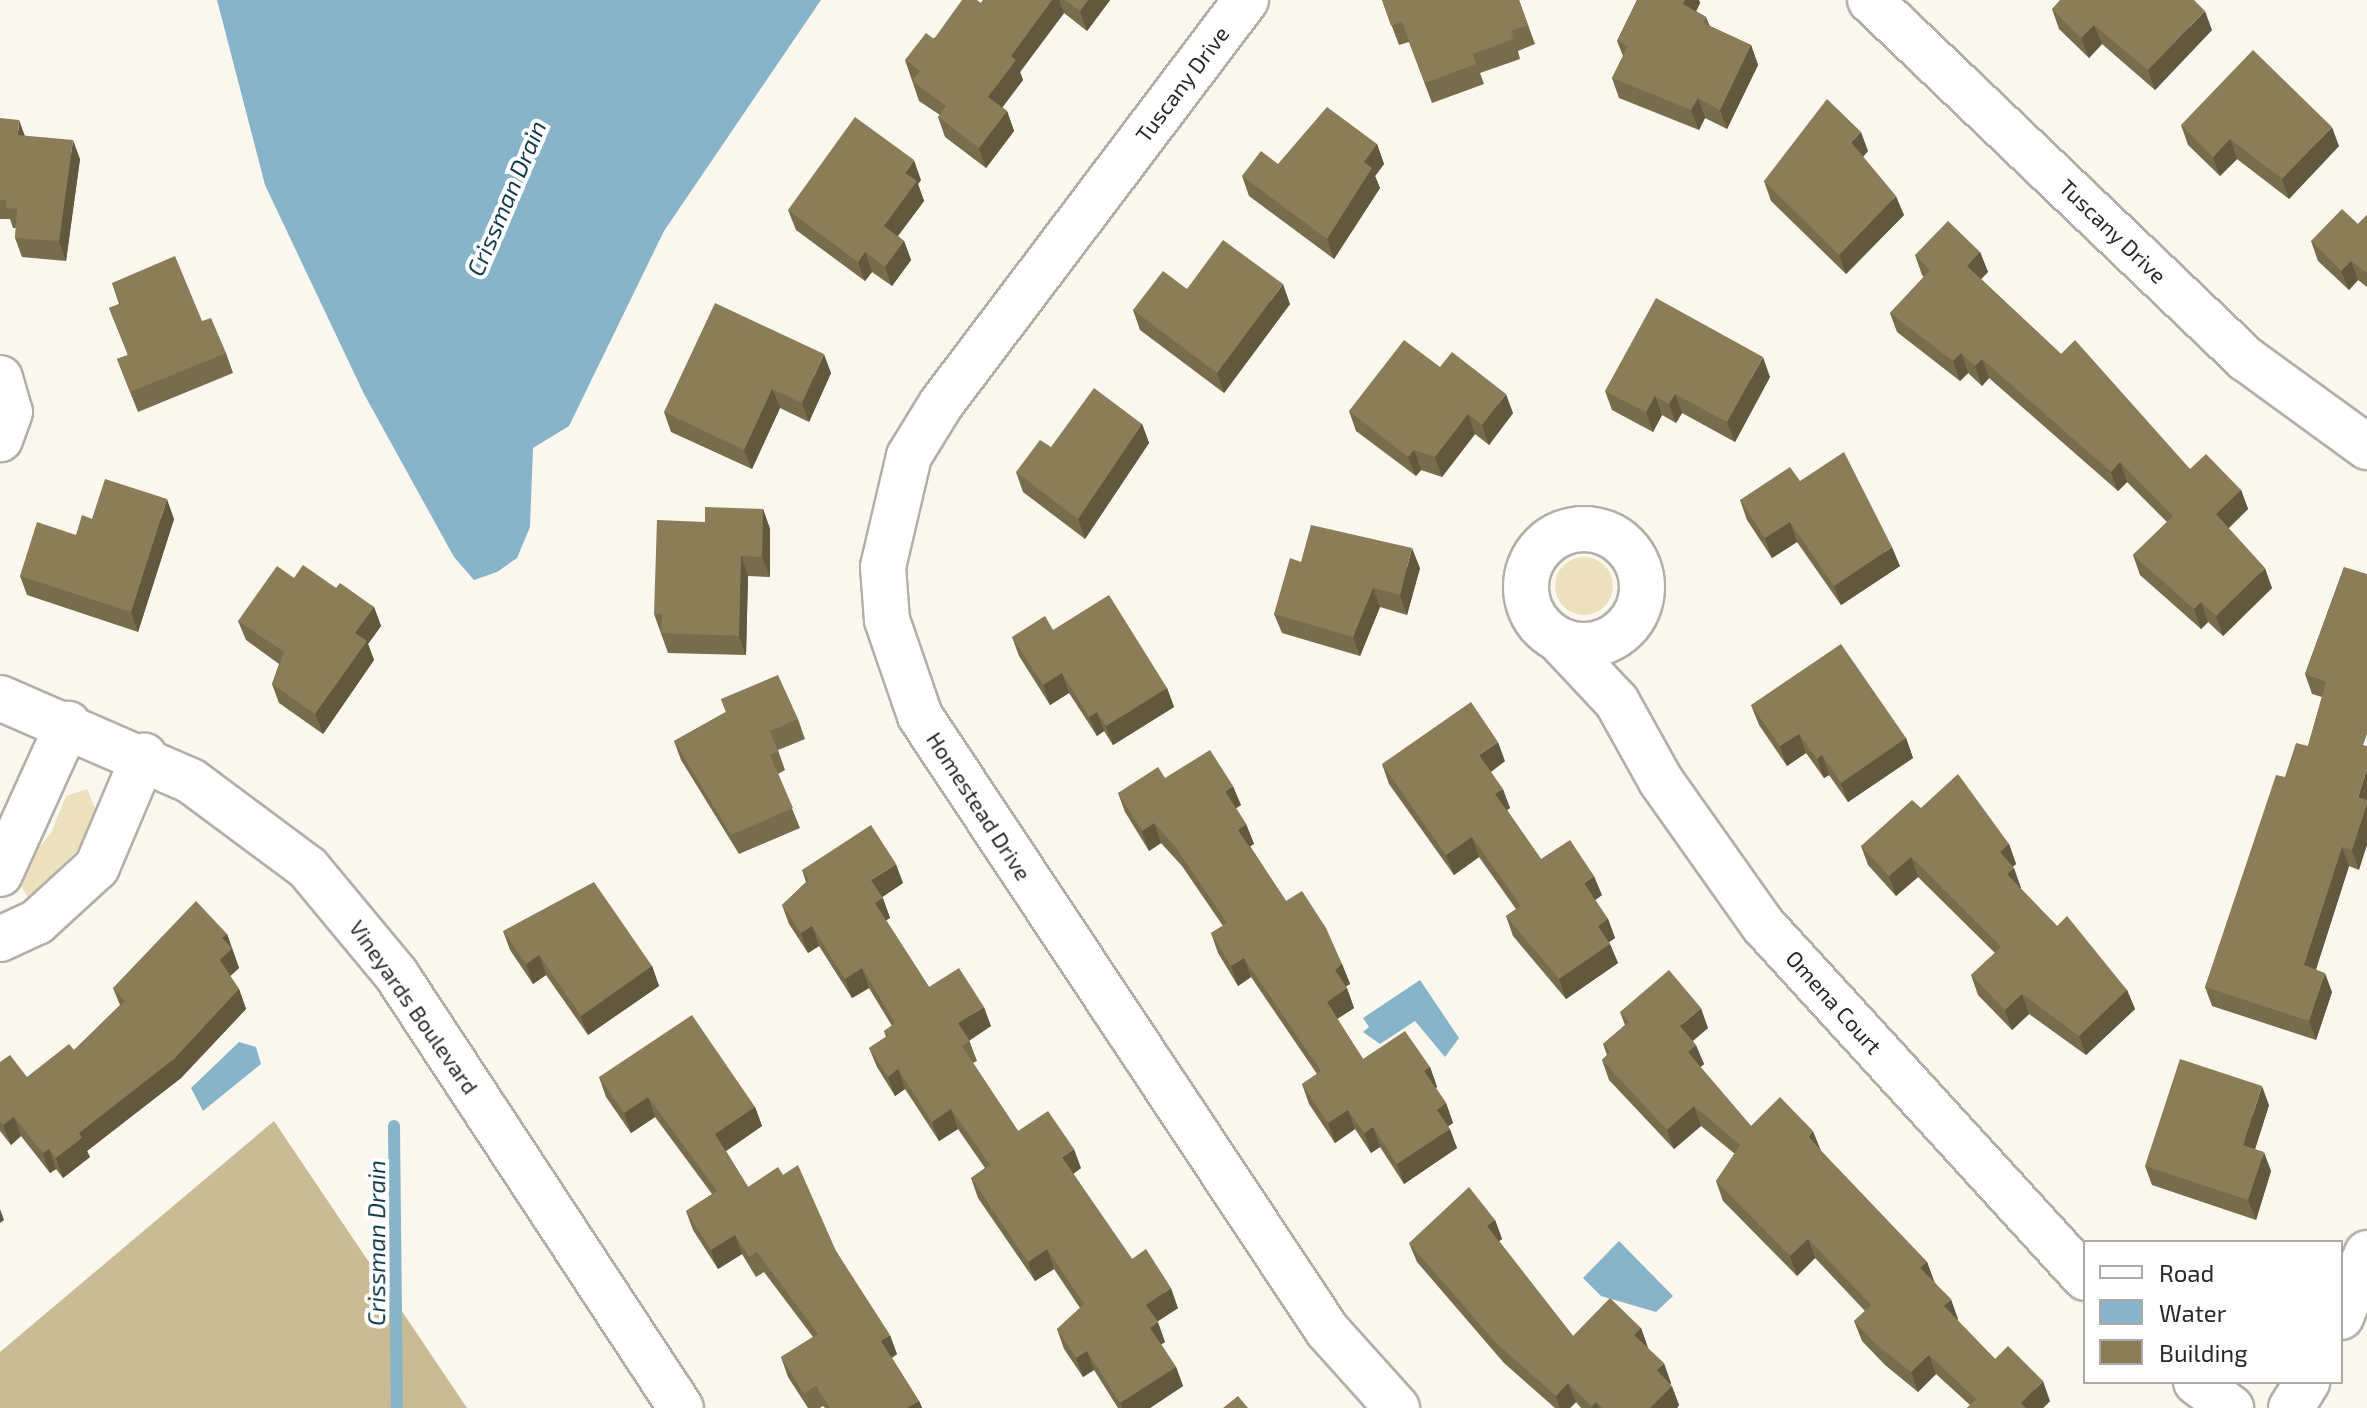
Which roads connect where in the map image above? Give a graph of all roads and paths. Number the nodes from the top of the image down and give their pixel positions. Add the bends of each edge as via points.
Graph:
1 (1246, 0) edge
2 (1870, 0) edge
3 (1119, 168) joint
4 (0, 378) edge
5 (0, 439) edge
6 (2367, 447) edge
7 (1629, 624) junction
8 (1559, 640) junction
9 (0, 698) edge
10 (1617, 702) junction
11 (68, 724) junction
12 (144, 756) junction
13 (0, 874) edge
14 (0, 939) edge
15 (2367, 1253) edge
16 (2083, 1276) edge
17 (2343, 1312) edge
18 (2199, 1384) edge
19 (2306, 1384) edge
20 (681, 1408) edge
21 (1397, 1408) edge
22 (2231, 1408) edge
23 (2291, 1408) edge

1 - 3 street, Tuscany Drive
2 - 6 street, Tuscany Drive via 2246,359
3 - 21 street, Homestead Drive via 909,456 883,567 887,620 910,693 954,768 1327,1330
4 - 5 street via 10,412
7 - 8 street via 1597,644
7 - 8 street, Omena Court via 1642,588 1630,552 1599,531 1580,529 1544,544 1526,577 1532,614
7 - 10 street, Omena Court
8 - 10 street, Omena Court
9 - 11 street, Vineyards Boulevard
10 - 16 street, Omena Court via 1661,781 1763,925
11 - 12 street, Vineyards Boulevard
11 - 13 street
12 - 14 street via 97,867 37,922
12 - 20 street, Vineyards Boulevard via 255,822 362,928
15 - 17 street
18 - 22 street
19 - 23 street

